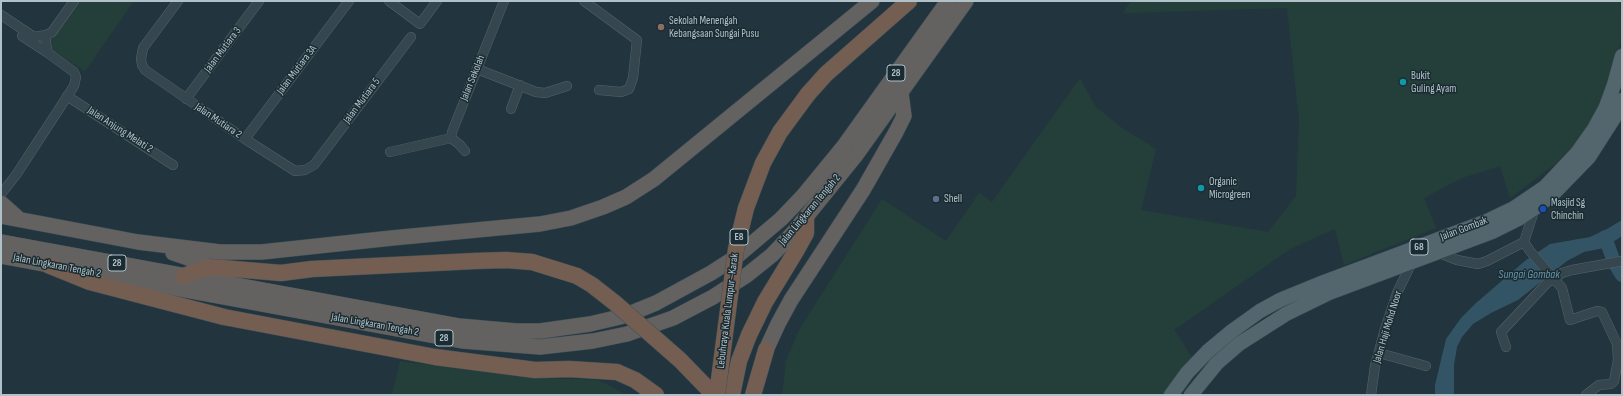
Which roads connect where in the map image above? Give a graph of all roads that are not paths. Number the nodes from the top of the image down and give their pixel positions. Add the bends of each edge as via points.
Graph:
1 (74, 1) edge
2 (178, 1) edge
3 (260, 1) edge
4 (349, 1) edge
5 (389, 1) edge
6 (438, 1) edge
7 (504, 1) edge
8 (584, 1) edge
9 (872, 1) edge
10 (909, 1) edge
11 (948, 1) edge
12 (966, 1) edge
13 (1, 15) edge
14 (1, 22) edge
15 (46, 35) junction
16 (411, 37) dead end
17 (48, 53) junction
18 (1622, 56) edge
19 (478, 69) junction
20 (520, 85) junction
21 (567, 86) dead end
22 (599, 90) dead end
23 (901, 93) junction
24 (67, 96) junction
25 (186, 99) junction
26 (1622, 100) edge
27 (511, 109) dead end
28 (451, 138) junction
29 (245, 139) junction
30 (465, 151) dead end
31 (390, 152) dead end
32 (173, 165) dead end
33 (314, 165) joint
34 (1, 194) edge
35 (1, 203) edge
36 (1535, 208) junction
37 (1, 216) edge
38 (806, 218) junction
39 (20, 220) junction
40 (1, 242) edge
41 (138, 242) junction
42 (1524, 242) junction
43 (1437, 252) junction
44 (1, 256) edge
45 (1621, 261) edge
46 (1412, 262) junction
47 (48, 265) junction
48 (210, 267) junction
49 (183, 276) junction
50 (1554, 278) junction
51 (1506, 347) dead end
52 (766, 350) joint
53 (1379, 353) junction
54 (1426, 366) dead end
55 (656, 395) edge
56 (714, 395) edge
57 (717, 395) edge
58 (732, 395) edge
59 (753, 395) edge
60 (1171, 395) edge
61 (1191, 395) edge
62 (1371, 395) edge
63 (1586, 395) edge

1 - 15 street via 52,32
2 - 25 street, Jalan Mutiara 2 via 143,48 141,59 146,70
3 - 25 street, Jalan Mutiara 3
4 - 29 street, Jalan Mutiara 3A
5 - 6 street via 420,24
7 - 19 street, Jalan Sekolah
8 - 22 street via 637,40 633,78 629,89 621,92
9 - 41 highway via 654,178 626,197 585,214 540,224 262,252 220,252
10 - 57 highway, Lebuhraya Kuala Lumpur–Karak / E8, bridge via 826,74 780,132 763,163 746,208 736,249
11 - 49 highway, Jalan Lingkaran Tengah 2 / 28 via 844,146 781,219 736,257 656,303 624,316 540,331 492,330
12 - 23 highway, Jalan Lingkaran Tengah 2 / 28
13 - 15 street via 34,37
14 - 17 street
15 - 17 street
16 - 33 street, Jalan Mutiara 5
17 - 24 street via 74,72 74,86
18 - 60 main road, Jalan Gombak / 68 via 1606,107 1594,129 1578,153 1545,187 1514,208 1487,221 1324,282 1260,311 1208,352 1187,373
19 - 20 street
19 - 28 street, Jalan Sekolah
20 - 21 street via 545,93
20 - 27 street
23 - 38 highway, Jalan Lingkaran Tengah 2 / 28
23 - 52 highway via 904,116 896,132 863,190 791,300
24 - 32 street, Jalan Anjung Melati 2
24 - 34 street
25 - 29 street, Jalan Mutiara 2
26 - 36 main road, Jalan Gombak / 68 via 1614,118 1589,157 1552,195
28 - 30 street
28 - 31 street
29 - 33 street, Jalan Mutiara 2 via 295,171 305,170
35 - 39 highway
36 - 42 street
36 - 43 main road, Jalan Gombak / 68 via 1492,232
37 - 39 highway
38 - 47 highway, Jalan Lingkaran Tengah 2 / 28 via 772,255 747,275 673,318 628,334 540,347 463,341
38 - 58 highway, Lebuhraya Kuala Lumpur–Karak via 806,232 749,335 739,361
39 - 41 highway
40 - 49 highway, Jalan Lingkaran Tengah 2 / 28
41 - 48 highway
42 - 43 street via 1478,264 1457,260
42 - 50 street
43 - 46 main road, Jalan Gombak / 68
44 - 47 highway, Jalan Lingkaran Tengah 2 / 28
45 - 50 street via 1572,270
46 - 53 street, Jalan Haji Mohd Noor via 1391,308
46 - 61 main road, Jalan Gombak / 68 via 1329,293 1286,314 1239,344 1217,363
47 - 55 highway via 90,282 224,317 435,357 535,370 617,372 635,380
48 - 49 highway
48 - 56 highway, bridge via 281,273 312,269 506,260 532,262 577,276 592,285 680,360
50 - 51 street via 1501,332
50 - 63 street via 1562,288 1570,320 1597,311 1602,312 1616,344 1618,360 1614,381 1611,384 1599,385
52 - 59 highway
53 - 54 street
53 - 62 street, Jalan Haji Mohd Noor

